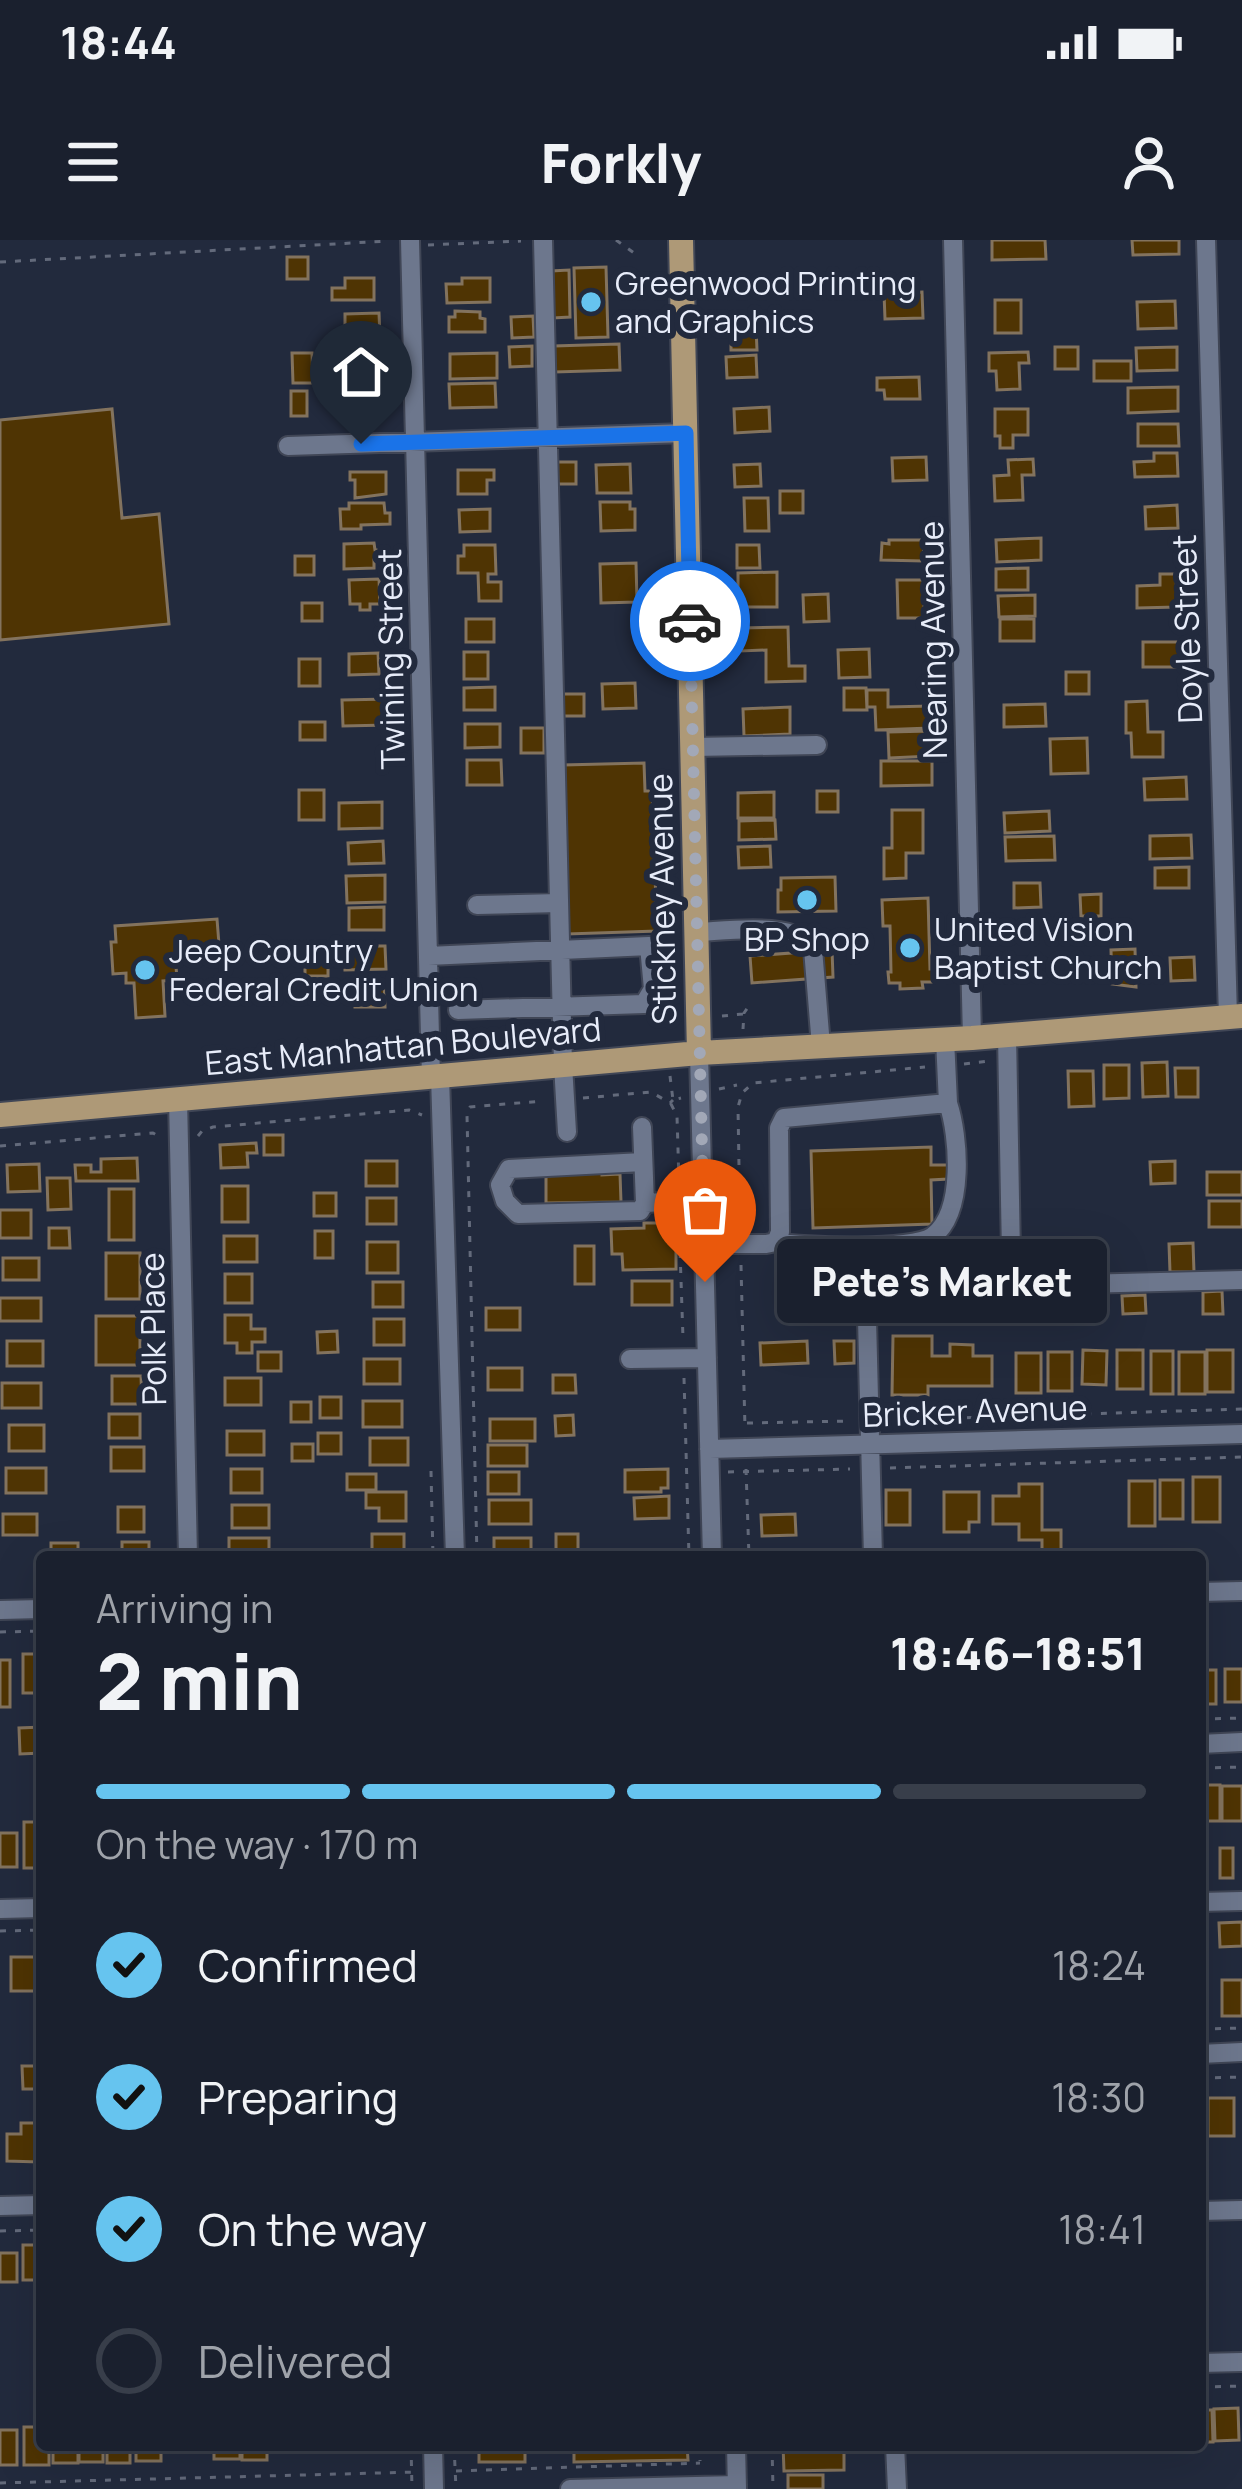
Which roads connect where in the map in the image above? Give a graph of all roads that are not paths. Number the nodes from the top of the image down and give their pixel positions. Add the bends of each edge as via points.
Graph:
1 (543, 240) edge
2 (681, 240) edge
3 (952, 240) edge
4 (1206, 240) edge
5 (410, 241) edge
6 (686, 433) junction
7 (547, 437) junction
8 (415, 442) junction
9 (288, 446) dead end
10 (818, 745) dead end
11 (692, 747) junction
12 (559, 903) junction
13 (477, 905) dead end
14 (696, 932) junction
15 (560, 950) junction
16 (428, 956) junction
17 (562, 1008) junction
18 (458, 1010) dead end
19 (1235, 1016) edge
20 (973, 1038) junction
21 (945, 1039) junction
22 (821, 1046) junction
23 (1007, 1047) junction
24 (699, 1053) junction
25 (563, 1065) junction
26 (436, 1076) junction
27 (178, 1099) junction
28 (948, 1102) junction
29 (0, 1115) edge
30 (642, 1127) dead end
31 (567, 1132) dead end
32 (644, 1162) junction
33 (703, 1201) junction
34 (645, 1203) junction
35 (776, 1242) junction
36 (704, 1244) junction
37 (1242, 1280) edge
38 (867, 1319) dead end
39 (707, 1358) junction
40 (630, 1359) dead end
41 (1242, 1434) edge
42 (868, 1444) junction
43 (709, 1449) junction
44 (188, 1551) edge
45 (455, 1551) edge
46 (712, 1551) edge
47 (873, 1551) edge
48 (1242, 1591) edge
49 (1206, 1592) edge
50 (36, 1609) edge
51 (0, 1610) edge
52 (1242, 1742) edge
53 (1206, 1744) edge
54 (1242, 1900) edge
55 (1206, 1902) edge
56 (36, 1908) edge
57 (0, 1909) edge
58 (1242, 2052) edge
59 (1206, 2054) edge
60 (36, 2205) edge
61 (0, 2206) edge
62 (1242, 2210) edge
63 (1206, 2211) edge
64 (1242, 2362) edge
65 (1206, 2363) edge
66 (736, 2451) edge
67 (895, 2451) edge
68 (737, 2487) edge
69 (570, 2489) edge
70 (897, 2489) edge

1 - 7 street
2 - 6 main road, Stickney Avenue
3 - 20 street, Nearing Avenue
4 - 19 street, Doyle Street
5 - 8 street, Twining Street
6 - 7 street
6 - 11 main road, Stickney Avenue
7 - 8 street
7 - 12 street
8 - 9 street
8 - 16 street, Twining Street
10 - 11 street
11 - 14 main road, Stickney Avenue
12 - 13 street
12 - 15 street
14 - 22 street via 774,930 809,941
14 - 24 main road, Stickney Avenue
15 - 16 street
15 - 17 street
15 - 17 street via 650,946 653,989 644,1004
16 - 26 street, Twining Street
17 - 18 street
17 - 25 street
19 - 23 main road, East Manhattan Boulevard
20 - 21 main road, East Manhattan Boulevard
20 - 23 main road, East Manhattan Boulevard
21 - 22 main road, East Manhattan Boulevard
21 - 28 street
22 - 24 main road, East Manhattan Boulevard
23 - 37 street via 1011,1254 1019,1277 1039,1286
24 - 25 main road, East Manhattan Boulevard
24 - 33 street, Stickney Avenue
25 - 26 main road, East Manhattan Boulevard
25 - 31 street
26 - 27 main road, East Manhattan Boulevard
26 - 45 street, Twining Street
27 - 29 main road, East Manhattan Boulevard
27 - 44 street, Polk Place
28 - 35 street via 784,1118
28 - 35 street via 956,1181 934,1235 915,1243
30 - 32 street
32 - 34 street
32 - 34 street via 508,1169 500,1186 518,1214 640,1211
33 - 34 street
33 - 36 street, Stickney Avenue
35 - 36 street
36 - 39 street, Stickney Avenue
38 - 42 street
39 - 40 street
39 - 43 street, Stickney Avenue
41 - 42 street, Bricker Avenue
42 - 43 street, Bricker Avenue
42 - 47 street
43 - 46 street, Stickney Avenue
48 - 49 street
50 - 51 street
52 - 53 street
54 - 55 street
56 - 57 street
58 - 59 street
60 - 61 street
62 - 63 street
64 - 65 street
66 - 68 street
67 - 70 street
68 - 69 street

